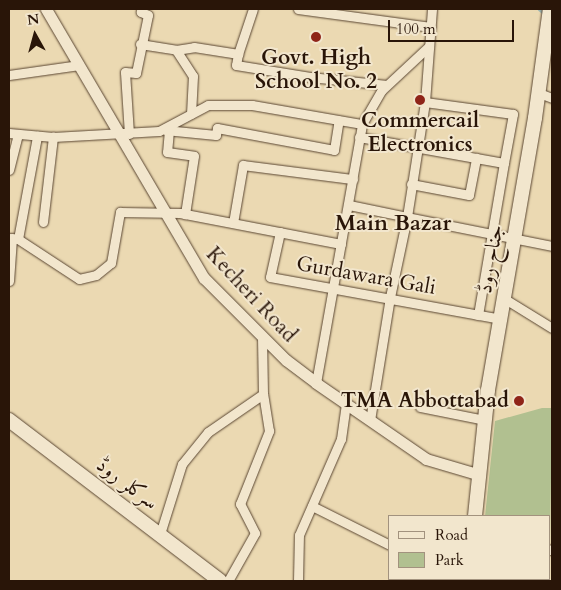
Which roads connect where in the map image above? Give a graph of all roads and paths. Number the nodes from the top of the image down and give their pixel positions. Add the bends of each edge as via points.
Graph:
1 (46, 9) edge
2 (142, 9) edge
3 (253, 9) edge
4 (298, 9) edge
5 (432, 9) edge
6 (549, 18) edge
7 (431, 27) junction
8 (140, 44) junction
9 (429, 46) junction
10 (176, 50) junction
11 (238, 54) junction
12 (79, 65) junction
13 (9, 75) edge
14 (387, 84) junction
15 (546, 96) edge
16 (425, 102) junction
17 (191, 114) junction
18 (340, 120) junction
19 (362, 124) junction
20 (170, 130) junction
21 (159, 131) junction
22 (13, 134) edge
23 (129, 134) junction
24 (117, 135) junction
25 (37, 136) junction
26 (53, 137) junction
27 (359, 137) junction
28 (416, 149) junction
29 (476, 158) junction
30 (504, 163) junction
31 (9, 170) edge
32 (353, 179) junction
33 (411, 184) junction
34 (349, 205) junction
35 (165, 214) junction
36 (185, 214) junction
37 (407, 217) junction
38 (42, 222) dead end
39 (234, 223) junction
40 (280, 232) junction
41 (492, 235) junction
42 (13, 239) edge
43 (516, 239) junction
44 (341, 244) junction
45 (552, 246) edge
46 (9, 281) edge
47 (333, 289) junction
48 (390, 297) junction
49 (505, 299) junction
50 (478, 315) junction
51 (501, 319) junction
52 (552, 328) edge
53 (262, 337) junction
54 (316, 383) junction
55 (263, 394) junction
56 (346, 404) junction
57 (420, 407) dead end
58 (9, 420) edge
59 (370, 420) junction
60 (484, 420) junction
61 (477, 474) junction
62 (312, 506) junction
63 (475, 515) edge
64 (160, 534) junction
65 (388, 544) edge
66 (220, 581) edge
67 (228, 581) edge
68 (298, 581) edge

1 - 12 street, Kecheri Road
2 - 8 street via 141,12 148,14
3 - 11 street
4 - 7 street
5 - 7 street
6 - 15 main road, جناح روڈ
7 - 9 street
8 - 10 street
8 - 23 street via 136,73 126,72
9 - 14 street
9 - 16 street
10 - 11 street via 194,48
10 - 17 street via 194,76
11 - 14 street via 236,65 310,78
12 - 13 street
12 - 24 street, Kecheri Road
14 - 19 street
15 - 43 main road, جناح روڈ
16 - 28 street
16 - 30 street via 513,114
17 - 18 street via 208,105 252,105
17 - 21 street
18 - 19 street
18 - 20 street via 334,150 217,128 216,135
19 - 27 street
20 - 21 street
20 - 36 street via 167,152 194,156
21 - 23 street
22 - 25 street
22 - 31 street
23 - 24 street
24 - 26 street
24 - 35 street, Kecheri Road
25 - 26 street
25 - 42 street
26 - 38 street
27 - 28 street
27 - 32 street
28 - 29 street
28 - 33 street
29 - 30 street
29 - 33 street via 469,195
30 - 41 street
32 - 34 street
32 - 39 street via 243,164
33 - 37 street
34 - 37 street
34 - 44 street
35 - 36 street
35 - 42 street via 120,212 112,263 96,275 79,279
35 - 53 street, Kecheri Road via 204,278
36 - 39 street
37 - 41 street
37 - 48 street
39 - 40 street
40 - 44 street
40 - 47 street, Gurdawara Gali via 270,277
41 - 43 street
41 - 50 street
42 - 46 street
43 - 45 street
43 - 49 main road, جناح روڈ
44 - 47 street
47 - 48 street, Gurdawara Gali
47 - 54 street
48 - 50 street, Gurdawara Gali
48 - 59 street
49 - 51 main road, جناح روڈ
49 - 52 street
50 - 51 street, Gurdawara Gali
51 - 60 main road, جناح روڈ
53 - 54 street, Kecheri Road
53 - 55 street
54 - 56 street, Kecheri Road
55 - 64 street via 208,432 182,464
55 - 67 street via 268,432 240,504 255,533
56 - 59 street, Kecheri Road
56 - 62 street via 341,439
57 - 60 street
58 - 64 main road, سرکلر روڈ
59 - 61 street, Kecheri Road via 426,459
60 - 61 main road, جناح روڈ
61 - 63 main road, جناح روڈ
62 - 65 street
62 - 68 street via 299,535
64 - 66 main road, سرکلر روڈ

